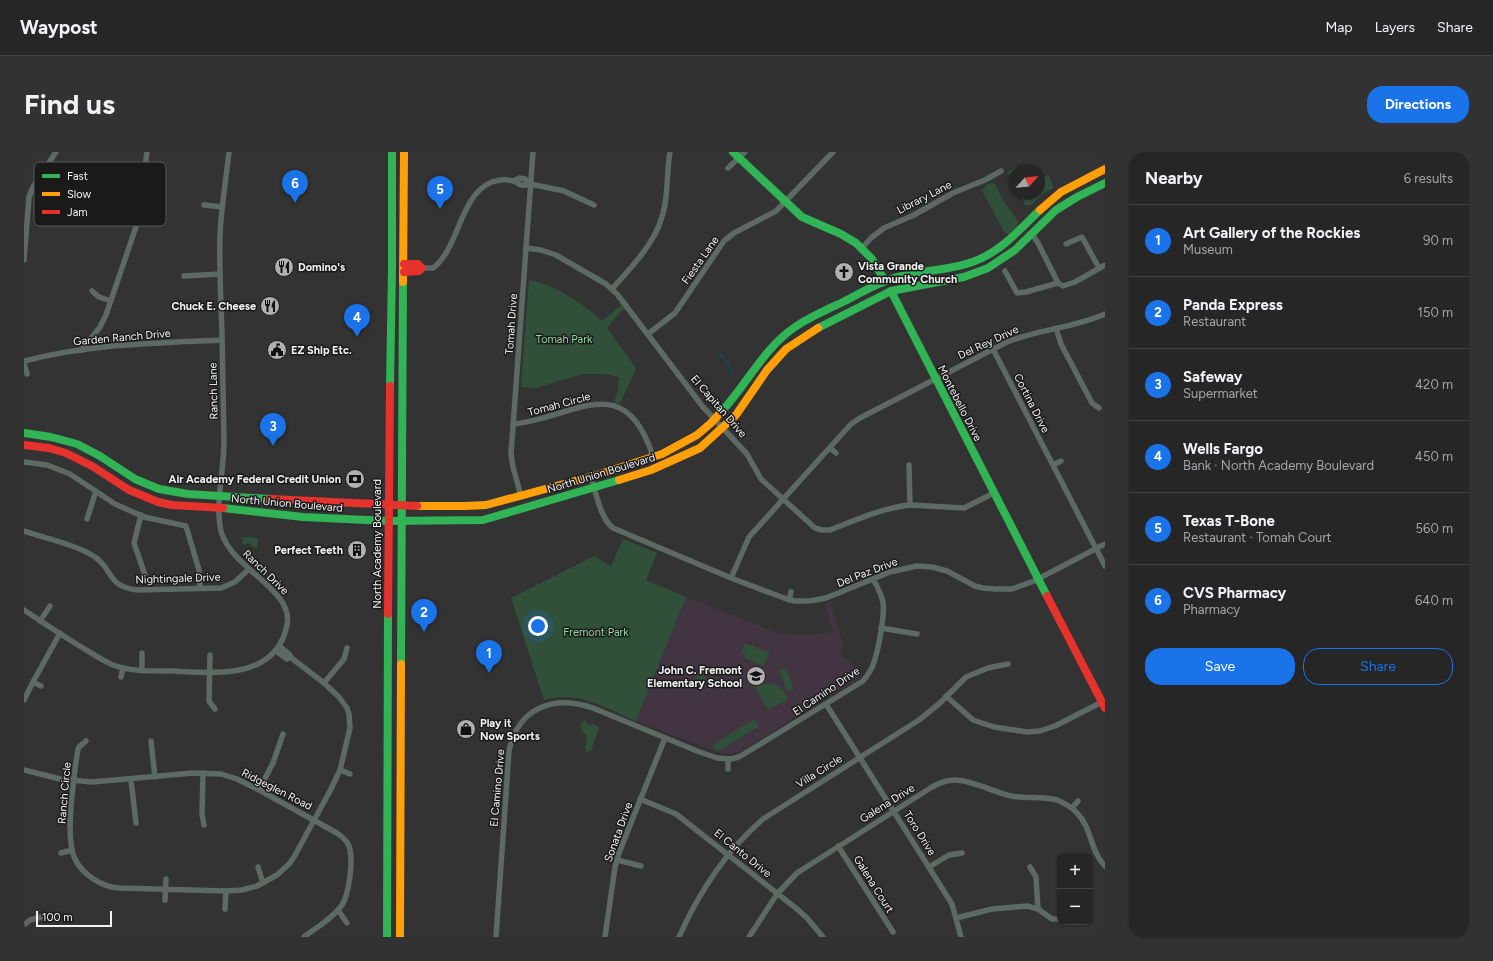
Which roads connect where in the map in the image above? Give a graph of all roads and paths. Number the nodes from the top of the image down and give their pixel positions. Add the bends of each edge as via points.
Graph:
1 (56, 152) edge
2 (147, 152) edge
3 (229, 152) edge
4 (392, 152) edge
5 (404, 152) edge
6 (533, 152) edge
7 (670, 152) edge
8 (823, 152) edge
9 (832, 152) edge
10 (739, 154) edge
11 (828, 157) junction
12 (49, 162) edge
13 (146, 162) edge
14 (728, 168) dead end
15 (1105, 169) edge
16 (1001, 171) dead end
17 (1105, 183) edge
18 (530, 184) junction
19 (34, 185) edge
20 (785, 202) junction
21 (204, 205) dead end
22 (594, 205) dead end
23 (222, 207) junction
24 (1030, 218) junction
25 (136, 226) edge
26 (1032, 234) junction
27 (1066, 244) dead end
28 (526, 248) junction
29 (862, 248) junction
30 (1012, 254) junction
31 (24, 260) edge
32 (1102, 267) edge
33 (404, 268) junction
34 (422, 268) joint
35 (1005, 270) dead end
36 (220, 274) junction
37 (184, 276) dead end
38 (885, 281) junction
39 (1058, 282) junction
40 (612, 289) junction
41 (92, 290) dead end
42 (891, 291) junction
43 (111, 301) junction
44 (1105, 314) edge
45 (1056, 328) junction
46 (648, 334) junction
47 (222, 340) junction
48 (993, 349) junction
49 (82, 350) junction
50 (24, 362) edge
51 (27, 374) dead end
52 (936, 378) junction
53 (1099, 408) dead end
54 (715, 420) junction
55 (513, 424) junction
56 (723, 428) junction
57 (24, 433) edge
58 (24, 445) edge
59 (830, 448) junction
60 (836, 453) dead end
61 (653, 457) junction
62 (1061, 461) dead end
63 (24, 462) edge
64 (909, 465) dead end
65 (1053, 465) junction
66 (591, 477) junction
67 (595, 487) junction
68 (96, 491) junction
69 (994, 493) junction
70 (220, 496) junction
71 (521, 496) junction
72 (783, 499) junction
73 (389, 505) junction
74 (403, 505) junction
75 (910, 505) junction
76 (219, 508) junction
77 (141, 516) junction
78 (87, 520) dead end
79 (388, 520) junction
80 (402, 520) junction
81 (24, 531) edge
82 (1105, 544) edge
83 (1096, 548) junction
84 (1105, 566) edge
85 (249, 569) junction
86 (145, 574) dead end
87 (731, 578) junction
88 (873, 579) junction
89 (1038, 579) junction
90 (200, 588) junction
91 (791, 592) dead end
92 (790, 600) junction
93 (50, 606) dead end
94 (24, 610) edge
95 (40, 621) junction
96 (881, 628) junction
97 (60, 633) junction
98 (917, 634) dead end
99 (277, 648) junction
100 (347, 648) dead end
101 (142, 653) dead end
102 (210, 655) dead end
103 (1008, 664) dead end
104 (122, 668) junction
105 (142, 671) junction
106 (210, 672) junction
107 (121, 677) dead end
108 (32, 682) junction
109 (324, 683) junction
110 (41, 686) dead end
111 (946, 696) junction
112 (24, 700) edge
113 (826, 704) junction
114 (1103, 705) edge
115 (214, 709) dead end
116 (283, 734) dead end
117 (665, 738) junction
118 (86, 741) dead end
119 (151, 741) dead end
120 (860, 757) junction
121 (728, 759) junction
122 (728, 768) dead end
123 (24, 770) edge
124 (340, 770) junction
125 (203, 773) junction
126 (350, 774) dead end
127 (155, 777) junction
128 (131, 780) junction
129 (73, 781) junction
130 (259, 790) junction
131 (640, 800) junction
132 (1078, 801) dead end
133 (1072, 808) junction
134 (894, 811) junction
135 (314, 820) junction
136 (136, 823) dead end
137 (204, 825) dead end
138 (838, 846) junction
139 (72, 850) junction
140 (61, 853) dead end
141 (962, 853) dead end
142 (729, 854) junction
143 (617, 860) junction
144 (641, 866) dead end
145 (1105, 866) edge
146 (929, 867) junction
147 (258, 868) dead end
148 (1030, 868) dead end
149 (166, 879) dead end
150 (263, 882) junction
151 (165, 890) junction
152 (226, 891) junction
153 (777, 894) junction
154 (165, 900) dead end
155 (225, 908) dead end
156 (1038, 909) junction
157 (338, 910) junction
158 (41, 917) dead end
159 (956, 918) junction
160 (1057, 919) edge
161 (347, 923) dead end
162 (24, 925) edge
163 (893, 932) dead end
164 (304, 937) edge
165 (387, 937) edge
166 (400, 937) edge
167 (496, 937) edge
168 (605, 937) edge
169 (679, 937) edge
170 (749, 937) edge
171 (823, 937) edge
172 (961, 937) edge

1 - 12 street
2 - 13 street
3 - 23 street, Ranch Lane
4 - 73 main road, North Academy Boulevard
5 - 33 main road
6 - 18 street, Tomah Drive
7 - 40 street via 665,206 657,230 644,252
8 - 11 street
9 - 11 street, Fiesta Lane
10 - 14 street, Montebello Drive
10 - 20 main road, Montebello Drive
11 - 20 street, Fiesta Lane
15 - 24 main road, North Union Boulevard via 1064,191
16 - 29 street, Library Lane via 884,228
17 - 26 main road, North Union Boulevard via 1058,209
18 - 22 street via 564,191
18 - 28 street, Tomah Drive
18 - 34 street via 519,178 514,181 499,180 478,191 443,257 433,268
19 - 31 street via 29,197
20 - 29 main road, Montebello Drive via 806,219 850,238
20 - 46 street, Fiesta Lane via 771,215 734,233 724,241 675,313
21 - 23 street
23 - 36 street, Ranch Lane
24 - 30 main road via 1034,222 1033,226 1012,247
24 - 38 main road, North Union Boulevard via 1004,245 973,262
25 - 43 street
26 - 30 main road, North Union Boulevard
26 - 39 street
27 - 32 street via 1082,237
28 - 40 street, El Capitan Drive via 556,255
28 - 55 street, Tomah Drive
29 - 38 main road, Montebello Drive
30 - 42 main road, North Union Boulevard via 966,277
32 - 39 street via 1075,282 1063,286
33 - 34 main road via 419,272
33 - 74 main road
35 - 39 street via 1016,293
36 - 37 street
36 - 47 street, Ranch Lane
38 - 42 street, Montebello Drive
38 - 54 main road, North Union Boulevard via 805,321 778,340
40 - 46 street, El Capitan Drive via 622,298
41 - 43 street via 99,297
42 - 52 main road, Montebello Drive
42 - 56 main road, North Union Boulevard via 817,328 786,349 767,370 736,415
43 - 49 street via 100,327
44 - 45 street, Del Rey Drive
45 - 48 street, Del Rey Drive via 1027,334
45 - 53 street via 1061,344 1092,403
46 - 54 street, El Capitan Drive
47 - 49 street, Garden Ranch Drive via 143,343
47 - 70 street, Ranch Lane via 224,450
48 - 52 street, Del Rey Drive
48 - 65 street, Cortina Drive
49 - 50 street, Garden Ranch Drive via 41,356
50 - 51 street
52 - 59 street, Del Rey Drive via 860,418 851,424
52 - 69 main road, Montebello Drive
54 - 56 street, El Capitan Drive
54 - 61 main road, North Union Boulevard via 689,440
55 - 61 street, Tomah Circle via 530,422 584,406 609,405 624,412 638,424 644,432
55 - 71 street, Tomah Drive via 512,461
56 - 67 main road, North Union Boulevard via 700,448 664,466
56 - 72 street, El Capitan Drive via 747,454 762,479
57 - 70 main road, North Union Boulevard via 66,440 94,453 130,477 152,487 179,494
58 - 76 main road, North Union Boulevard via 66,453 129,490 158,502 186,507
59 - 60 street
59 - 72 street, Del Rey Drive
61 - 66 main road, North Union Boulevard
62 - 65 street
63 - 68 street via 70,474
64 - 75 street
65 - 83 street, Cortina Drive
66 - 67 street, Del Paz Drive
66 - 71 main road, North Union Boulevard
67 - 80 main road, North Union Boulevard via 483,520
67 - 87 street, Del Paz Drive via 606,520 613,528
68 - 77 street via 115,504
68 - 78 street
69 - 75 street, El Capitan Drive via 964,508
69 - 89 main road, Montebello Drive
70 - 73 main road, North Union Boulevard
70 - 76 street, Ranch Lane
71 - 74 main road, North Union Boulevard via 475,506
72 - 75 street, El Capitan Drive via 815,528 822,530 830,530 894,507
72 - 87 street, Del Rey Drive via 749,537
73 - 74 main road, North Union Boulevard
73 - 79 main road, North Academy Boulevard
74 - 80 main road
76 - 79 main road, North Union Boulevard via 302,518
76 - 85 street, Ranch Drive via 220,528 226,545
77 - 86 street via 134,543
77 - 90 street via 186,526 199,570
79 - 80 main road, North Union Boulevard
79 - 165 main road, North Academy Boulevard
80 - 166 main road
81 - 90 street, Nightingale Drive via 78,548 94,556 115,582 128,589
82 - 83 street, Del Paz Drive
83 - 84 street, Cortina Drive
83 - 89 street, Del Paz Drive
85 - 90 street, Nightingale Drive via 232,584 221,588
85 - 99 street, Ranch Drive via 286,605 288,624
87 - 92 street, Del Paz Drive
88 - 89 street, Del Paz Drive via 902,569 924,566 946,571 975,586 995,590 1020,587
88 - 92 street, Del Paz Drive via 818,600
88 - 96 street, El Camino Drive via 883,603
89 - 114 main road, Montebello Drive
91 - 92 street
93 - 95 street
94 - 95 street
95 - 97 street
96 - 98 street
96 - 113 street, El Camino Drive via 869,673 863,681
97 - 104 street via 100,659
97 - 108 street
99 - 106 street via 261,662 246,668
99 - 109 street, Ranch Circle via 287,659 290,657
100 - 109 street via 344,659
101 - 105 street
102 - 106 street
103 - 111 street, Villa Circle via 973,673
104 - 105 street
104 - 107 street
105 - 106 street
106 - 115 street via 210,702
108 - 110 street
108 - 112 street
109 - 124 street, Ranch Circle via 344,702 349,714 350,728
111 - 114 street via 973,720 994,727 1027,732 1055,726
111 - 120 street, Villa Circle via 923,716
113 - 120 street, Toro Drive
113 - 121 street, El Camino Drive via 751,751
116 - 130 street via 273,763
117 - 121 street, El Camino Drive via 710,756
117 - 131 street, Sonata Drive
117 - 167 street, El Camino Drive via 575,702 548,705 525,719 513,736 509,751
118 - 129 street, Ranch Circle via 79,747
119 - 127 street
120 - 134 street, Toro Drive
120 - 142 street, Villa Circle via 763,819
121 - 122 street
123 - 129 street, Ridgeglen Road
124 - 126 street
124 - 135 street, Ranch Circle
125 - 127 street, Ridgeglen Road
125 - 130 street, Ridgeglen Road via 231,777
125 - 137 street
127 - 128 street, Ridgeglen Road
128 - 129 street, Ridgeglen Road
128 - 136 street
129 - 139 street, Ranch Circle
130 - 135 street, Ridgeglen Road
131 - 142 street, El Canto Drive via 676,814
131 - 143 street, Sonata Drive
132 - 133 street
133 - 134 street, Galena Drive via 1057,800 1012,796 949,780 937,784
133 - 145 street, Galena Drive via 1084,821 1094,850
134 - 138 street, Galena Drive
134 - 146 street, Toro Drive
135 - 150 street, Ranch Circle via 289,864 277,875
135 - 157 street, Ridgeglen Road via 342,836 350,850 348,890 346,899
138 - 153 street, Galena Drive via 797,873
138 - 163 street, Galena Court
139 - 140 street
139 - 151 street, Ranch Circle via 82,868 106,886
141 - 146 street via 949,855
142 - 153 street, El Canto Drive
142 - 169 street, Villa Circle via 701,893
143 - 144 street
143 - 168 street, Sonata Drive
146 - 159 street, Toro Drive via 952,904
147 - 150 street
148 - 156 street via 1036,878
149 - 151 street
150 - 152 street, Ranch Circle via 242,890
151 - 152 street, Ranch Circle
151 - 154 street
152 - 155 street
153 - 170 street, Galena Drive
153 - 171 street, El Canto Drive via 807,918
156 - 159 street via 1027,906 1000,908
156 - 160 street via 1052,919
157 - 161 street
157 - 164 street, Ridgeglen Road
158 - 162 street
159 - 172 street, Toro Drive

